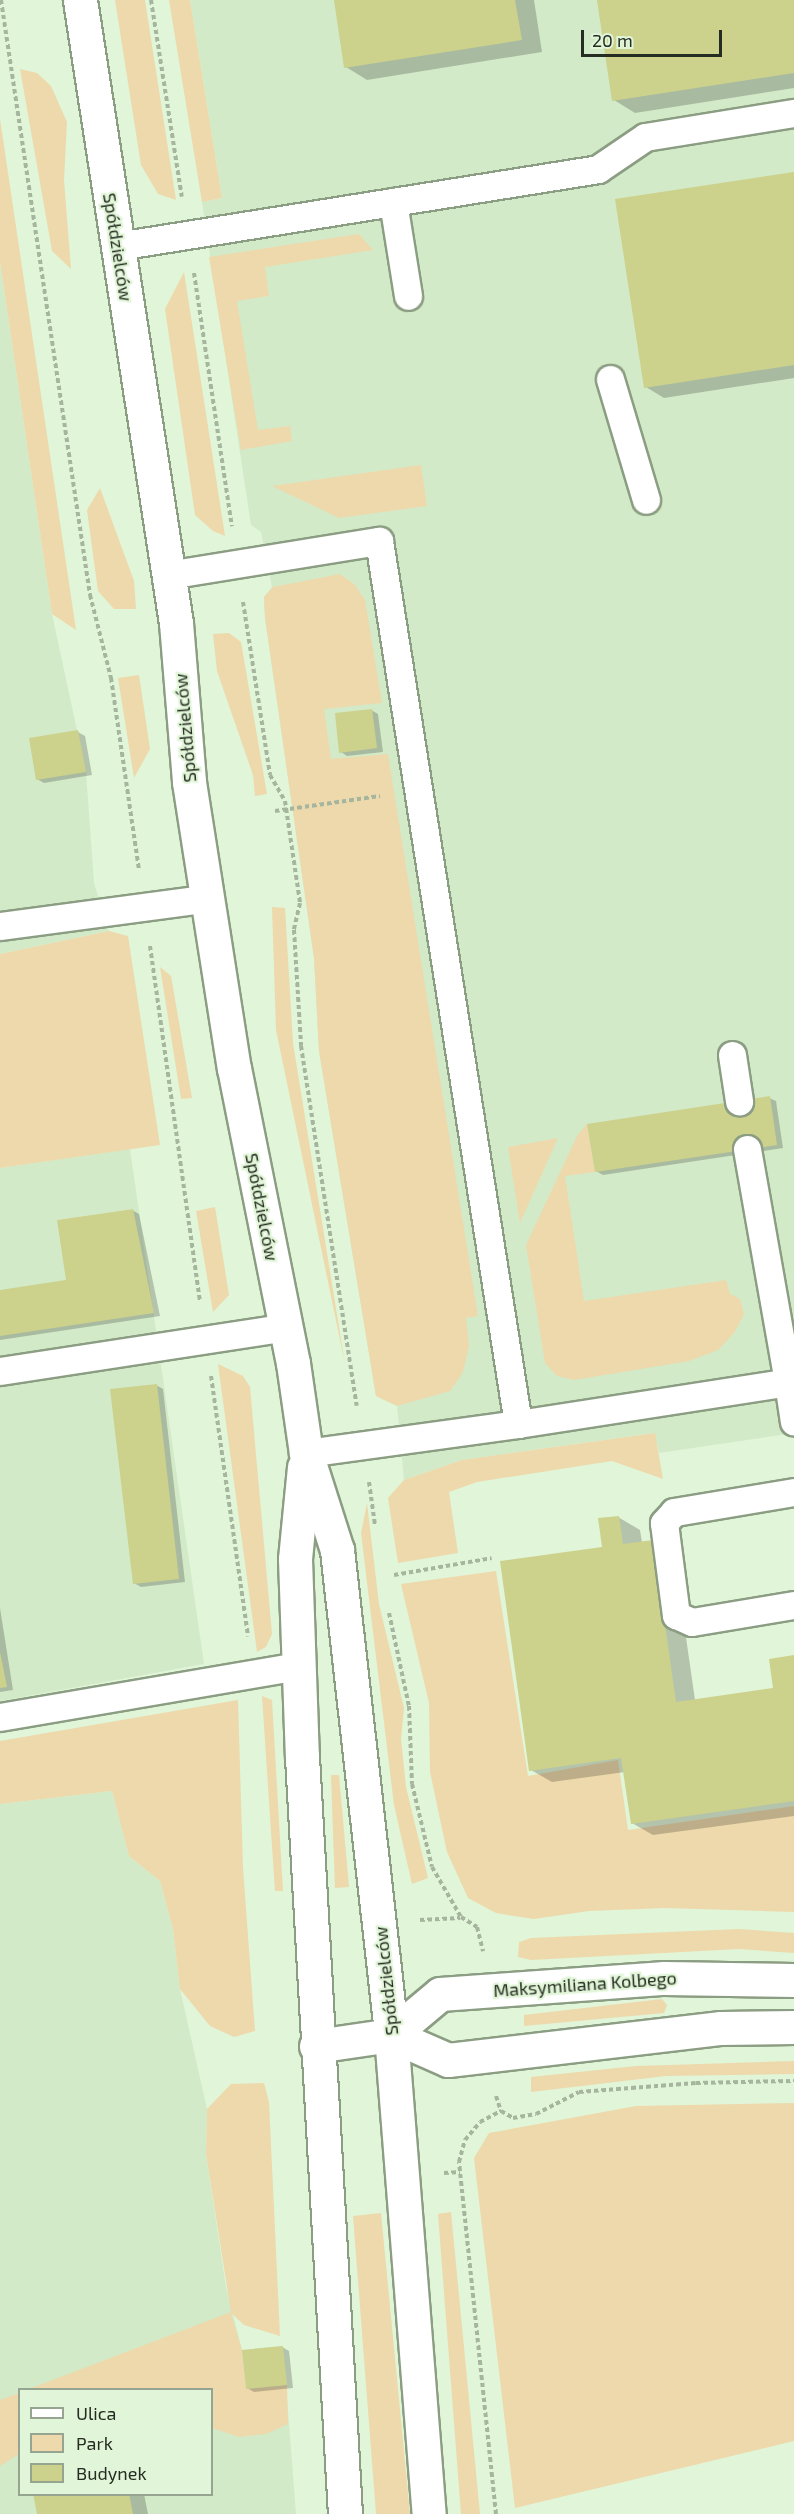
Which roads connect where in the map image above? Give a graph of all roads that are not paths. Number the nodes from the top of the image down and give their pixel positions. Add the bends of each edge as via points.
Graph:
1 (80, 0) edge
2 (794, 113) edge
3 (393, 202) junction
4 (118, 246) junction
5 (408, 296) dead end
6 (610, 379) dead end
7 (646, 500) dead end
8 (168, 575) junction
9 (209, 898) junction
10 (0, 926) edge
11 (732, 1055) dead end
12 (739, 1101) dead end
13 (747, 1149) dead end
14 (286, 1327) junction
15 (0, 1371) edge
16 (788, 1382) junction
17 (794, 1422) edge
18 (518, 1424) junction
19 (306, 1453) junction
20 (794, 1492) edge
21 (794, 1605) edge
22 (299, 1666) junction
23 (0, 1717) edge
24 (794, 1980) edge
25 (794, 2027) edge
26 (391, 2035) junction
27 (316, 2046) junction
28 (345, 2514) edge
29 (429, 2514) edge

1 - 4 street, Spółdzielców
2 - 3 lane via 645,137 598,169
3 - 4 lane
3 - 5 lane
4 - 8 street, Spółdzielców
6 - 7 lane
8 - 9 street, Spółdzielców via 189,782
8 - 18 lane via 379,541
9 - 10 lane
9 - 14 street, Spółdzielców via 234,1068
11 - 12 lane
13 - 16 lane
14 - 15 lane
14 - 19 street, Spółdzielców
16 - 17 lane
16 - 18 lane
18 - 19 lane
19 - 22 street, Spółdzielców via 295,1559
19 - 26 street, Spółdzielców via 337,1550
20 - 21 lane via 674,1512 664,1523 676,1615 692,1622
22 - 23 lane
22 - 27 street, Spółdzielców
24 - 26 street, Maksymiliana Kolbego via 664,1978 440,1994
25 - 26 street via 721,2028 448,2060
26 - 27 street
26 - 29 street, Spółdzielców
27 - 28 street, Spółdzielców

